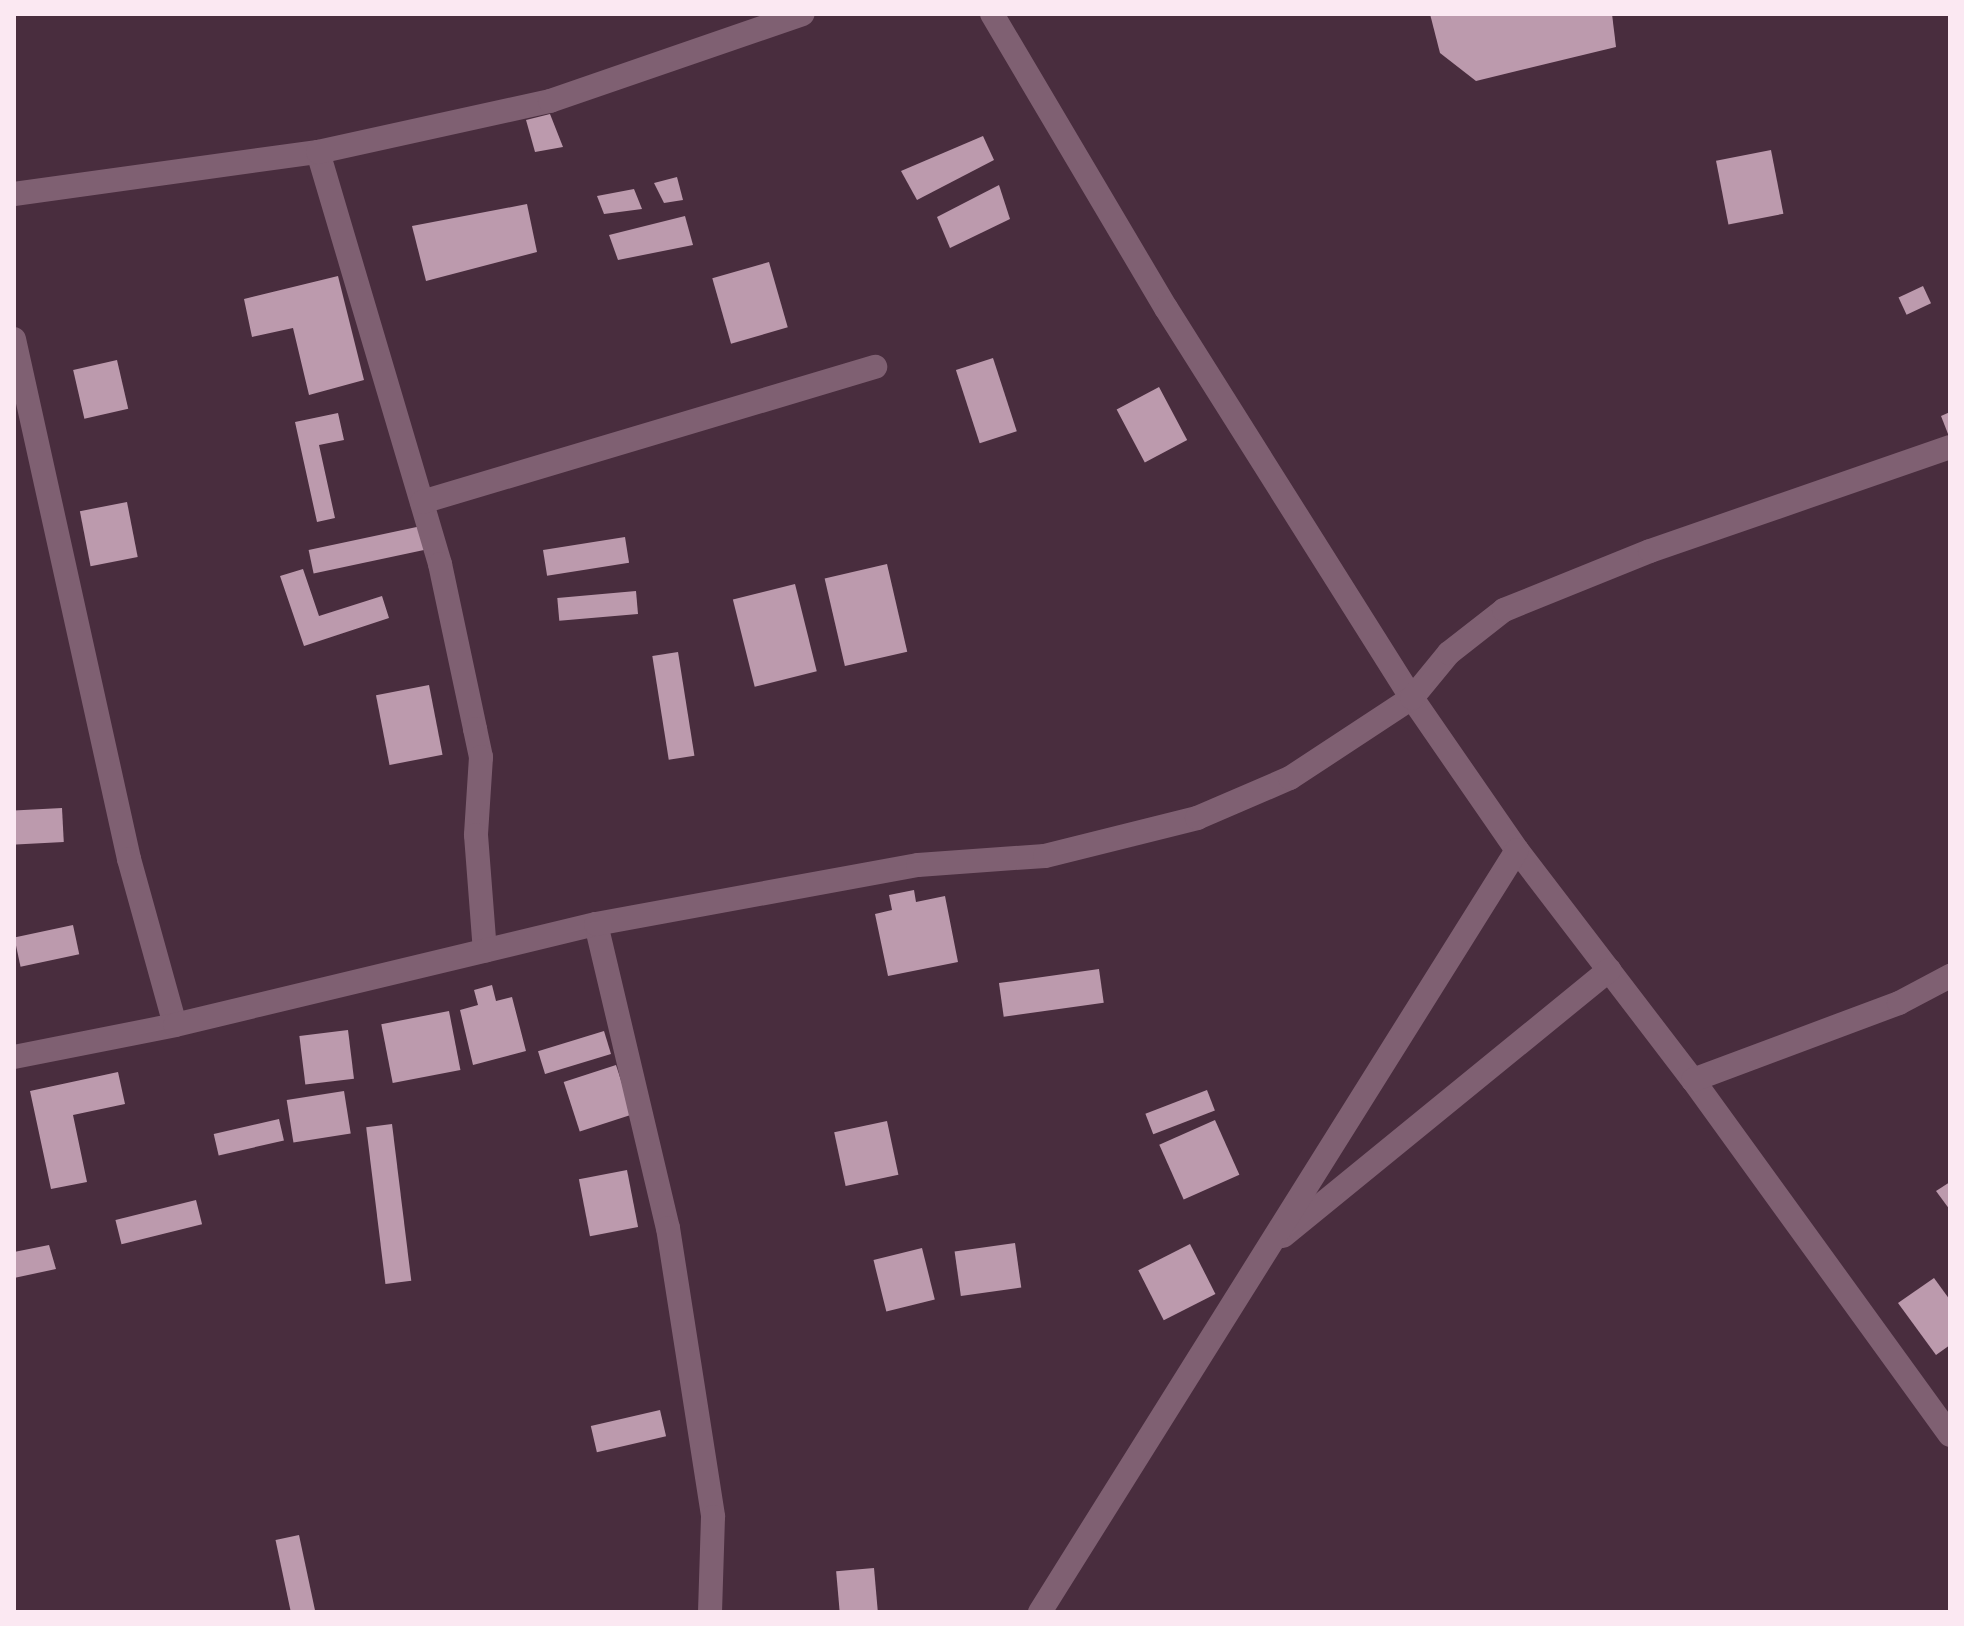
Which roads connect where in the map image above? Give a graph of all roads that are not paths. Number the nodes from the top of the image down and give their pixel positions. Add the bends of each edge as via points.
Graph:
1 (802, 14) edge
2 (993, 14) edge
3 (318, 152) junction
4 (14, 194) edge
5 (14, 339) edge
6 (875, 367) dead end
7 (1950, 447) edge
8 (422, 502) junction
9 (1412, 698) junction
10 (1517, 850) junction
11 (596, 924) junction
12 (485, 951) junction
13 (1609, 970) junction
14 (1950, 976) edge
15 (175, 1025) junction
16 (14, 1057) edge
17 (1693, 1080) junction
18 (1272, 1245) junction
19 (1941, 1407) edge
20 (1950, 1435) edge
21 (710, 1612) edge
22 (1040, 1612) edge

1 - 3 street via 604,87
2 - 9 street via 1166,308
3 - 4 street
3 - 8 street
5 - 15 street via 129,859
6 - 8 street
7 - 9 street via 1650,551 1504,610 1449,653
8 - 12 street via 481,757 476,835
9 - 10 street
9 - 11 street via 1290,778 1197,818 1045,856 918,865
10 - 13 street
10 - 18 street
11 - 12 street
11 - 21 street via 668,1228 713,1517
12 - 15 street
13 - 17 street
13 - 18 street
14 - 17 street via 1899,1003
15 - 16 street
17 - 19 street
18 - 22 street
19 - 20 street

